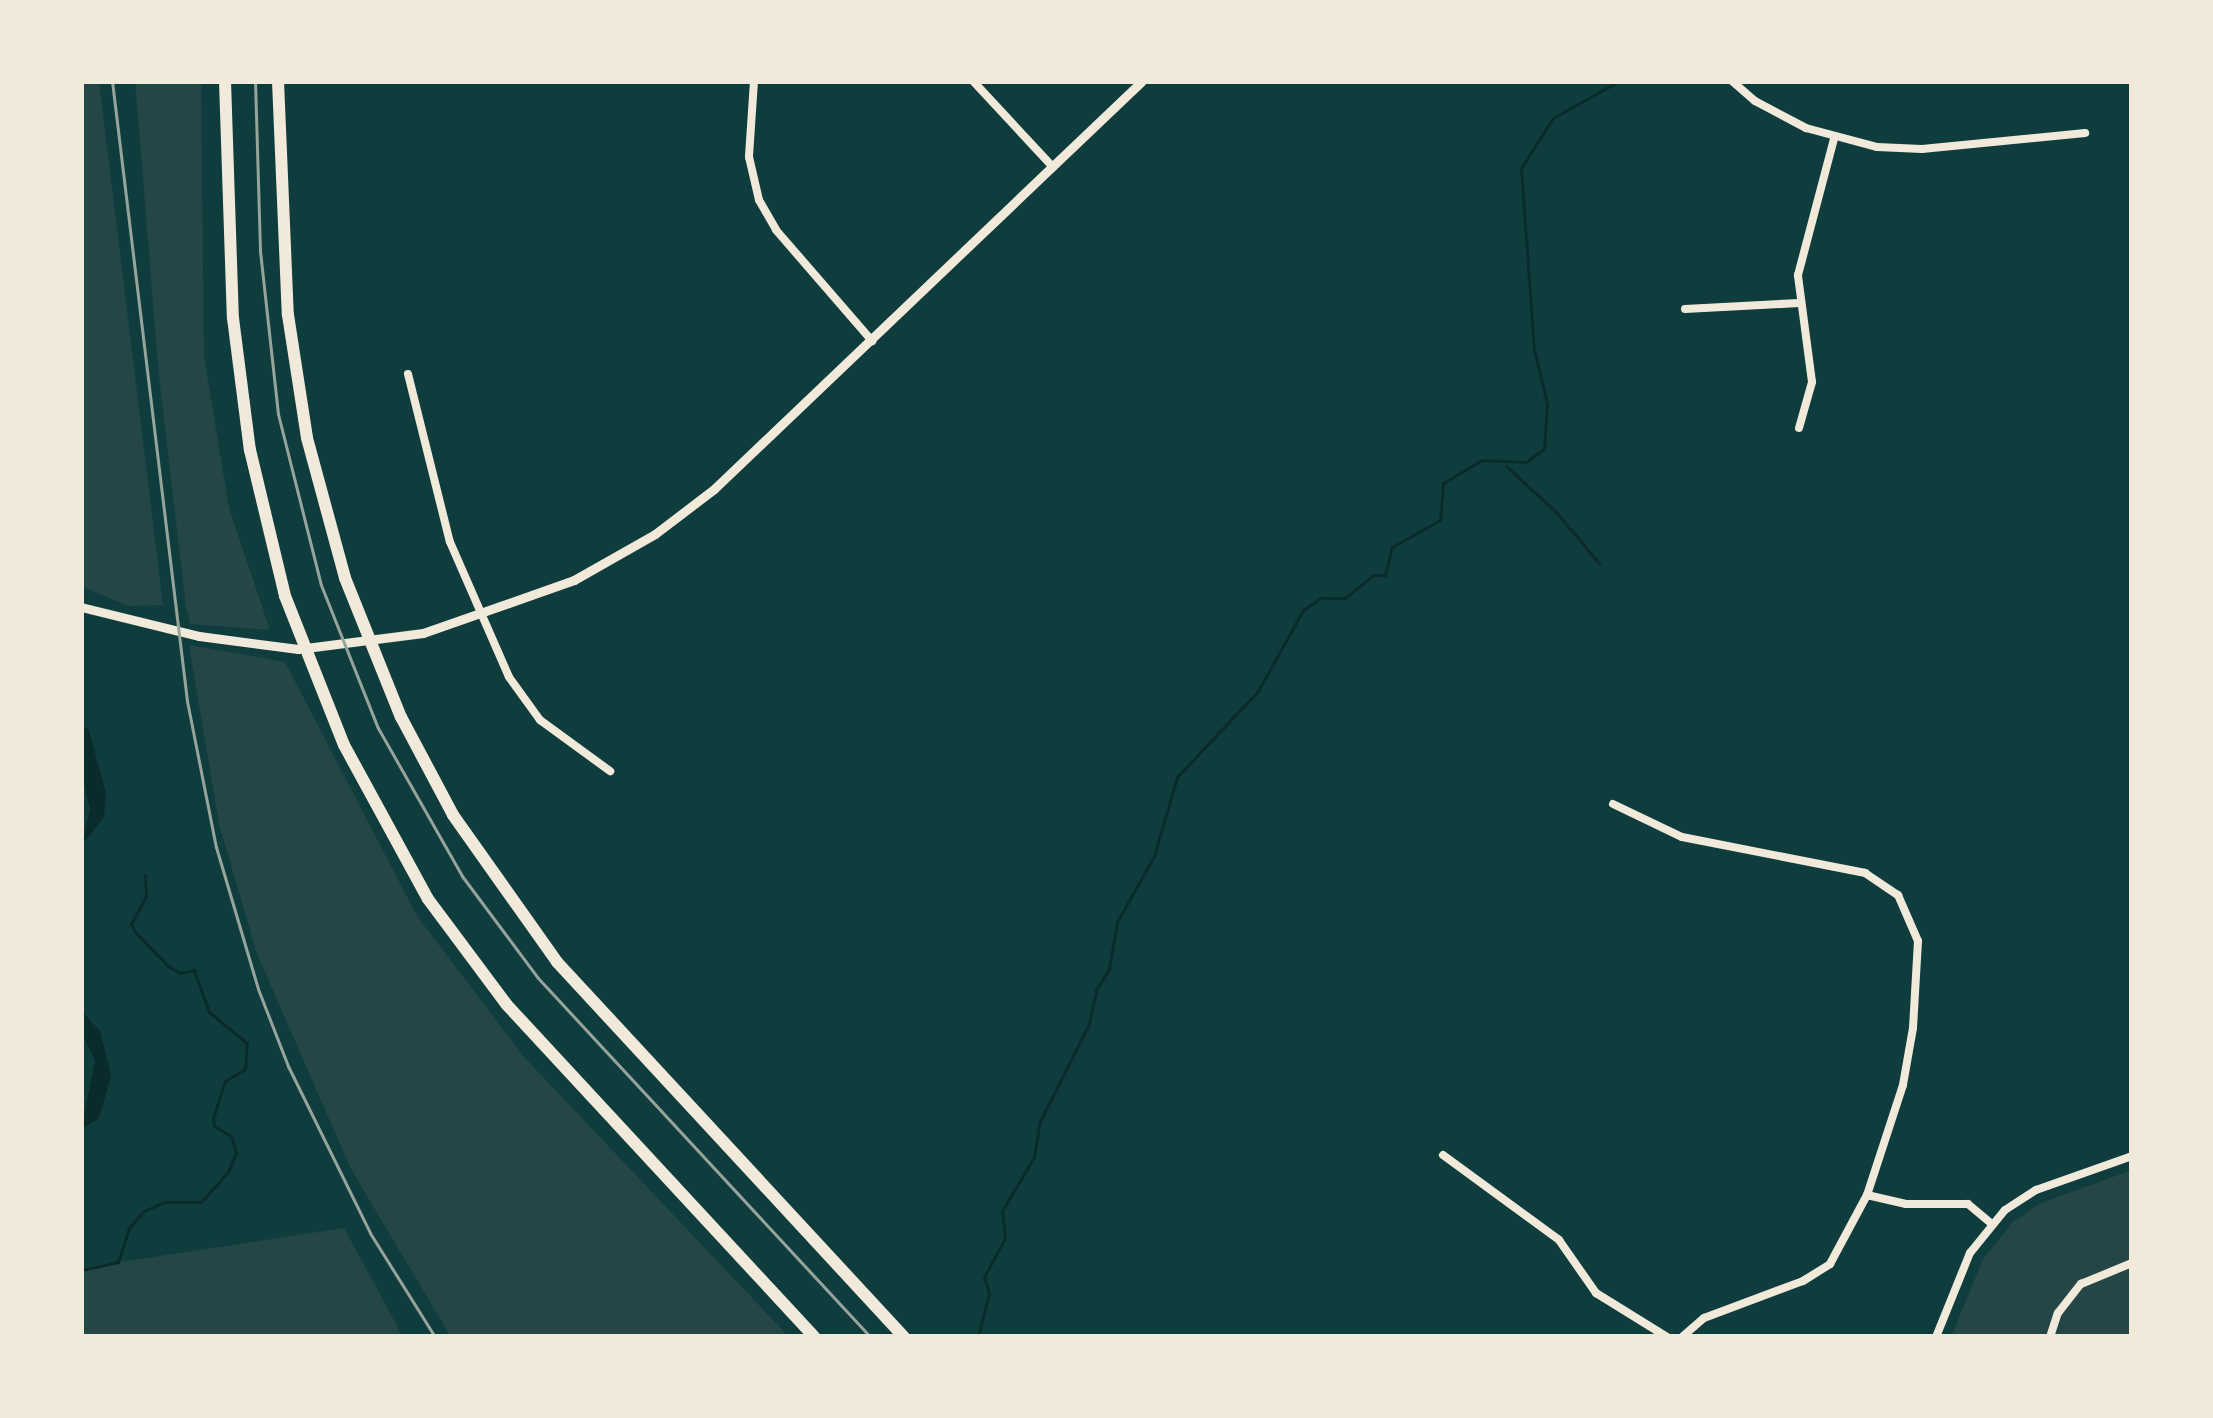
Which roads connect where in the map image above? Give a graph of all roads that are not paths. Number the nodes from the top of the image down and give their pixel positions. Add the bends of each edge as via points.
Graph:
1 (225, 81) edge
2 (278, 81) edge
3 (754, 81) edge
4 (973, 81) edge
5 (1142, 81) edge
6 (1732, 81) edge
7 (2085, 133) dead end
8 (1834, 139) junction
9 (1052, 167) junction
10 (1798, 303) junction
11 (1685, 309) dead end
12 (872, 340) junction
13 (408, 374) dead end
14 (1799, 428) dead end
15 (81, 608) edge
16 (482, 615) junction
17 (610, 771) dead end
18 (1612, 804) dead end
19 (1443, 1155) dead end
20 (2132, 1156) edge
21 (1867, 1195) junction
22 (1991, 1223) junction
23 (2132, 1263) edge
24 (814, 1337) edge
25 (904, 1337) edge
26 (1667, 1337) edge
27 (1682, 1337) edge
28 (1936, 1337) edge
29 (2050, 1337) edge

1 - 24 highway via 231,297 250,450 285,596 344,745 428,899 507,1005
2 - 25 highway via 288,315 307,438 345,578 401,717 453,815 544,946
3 - 12 street via 748,157 759,200
4 - 9 street
5 - 9 main road
6 - 8 street via 1780,116
7 - 8 street via 1922,149
8 - 10 street via 1804,240
9 - 12 main road
10 - 11 street
10 - 14 street via 1812,382
12 - 16 main road via 656,534 540,596
13 - 16 street via 450,542
15 - 16 main road via 263,646 363,645
16 - 17 street via 526,704
18 - 21 street via 1682,837 1865,873 1898,895 1918,941 1913,1028
19 - 26 street via 1559,1240 1596,1294
20 - 22 street via 2036,1190
21 - 22 street via 1967,1204
21 - 27 street via 1830,1264 1704,1318
22 - 28 street via 1962,1269
23 - 29 street via 2072,1292

